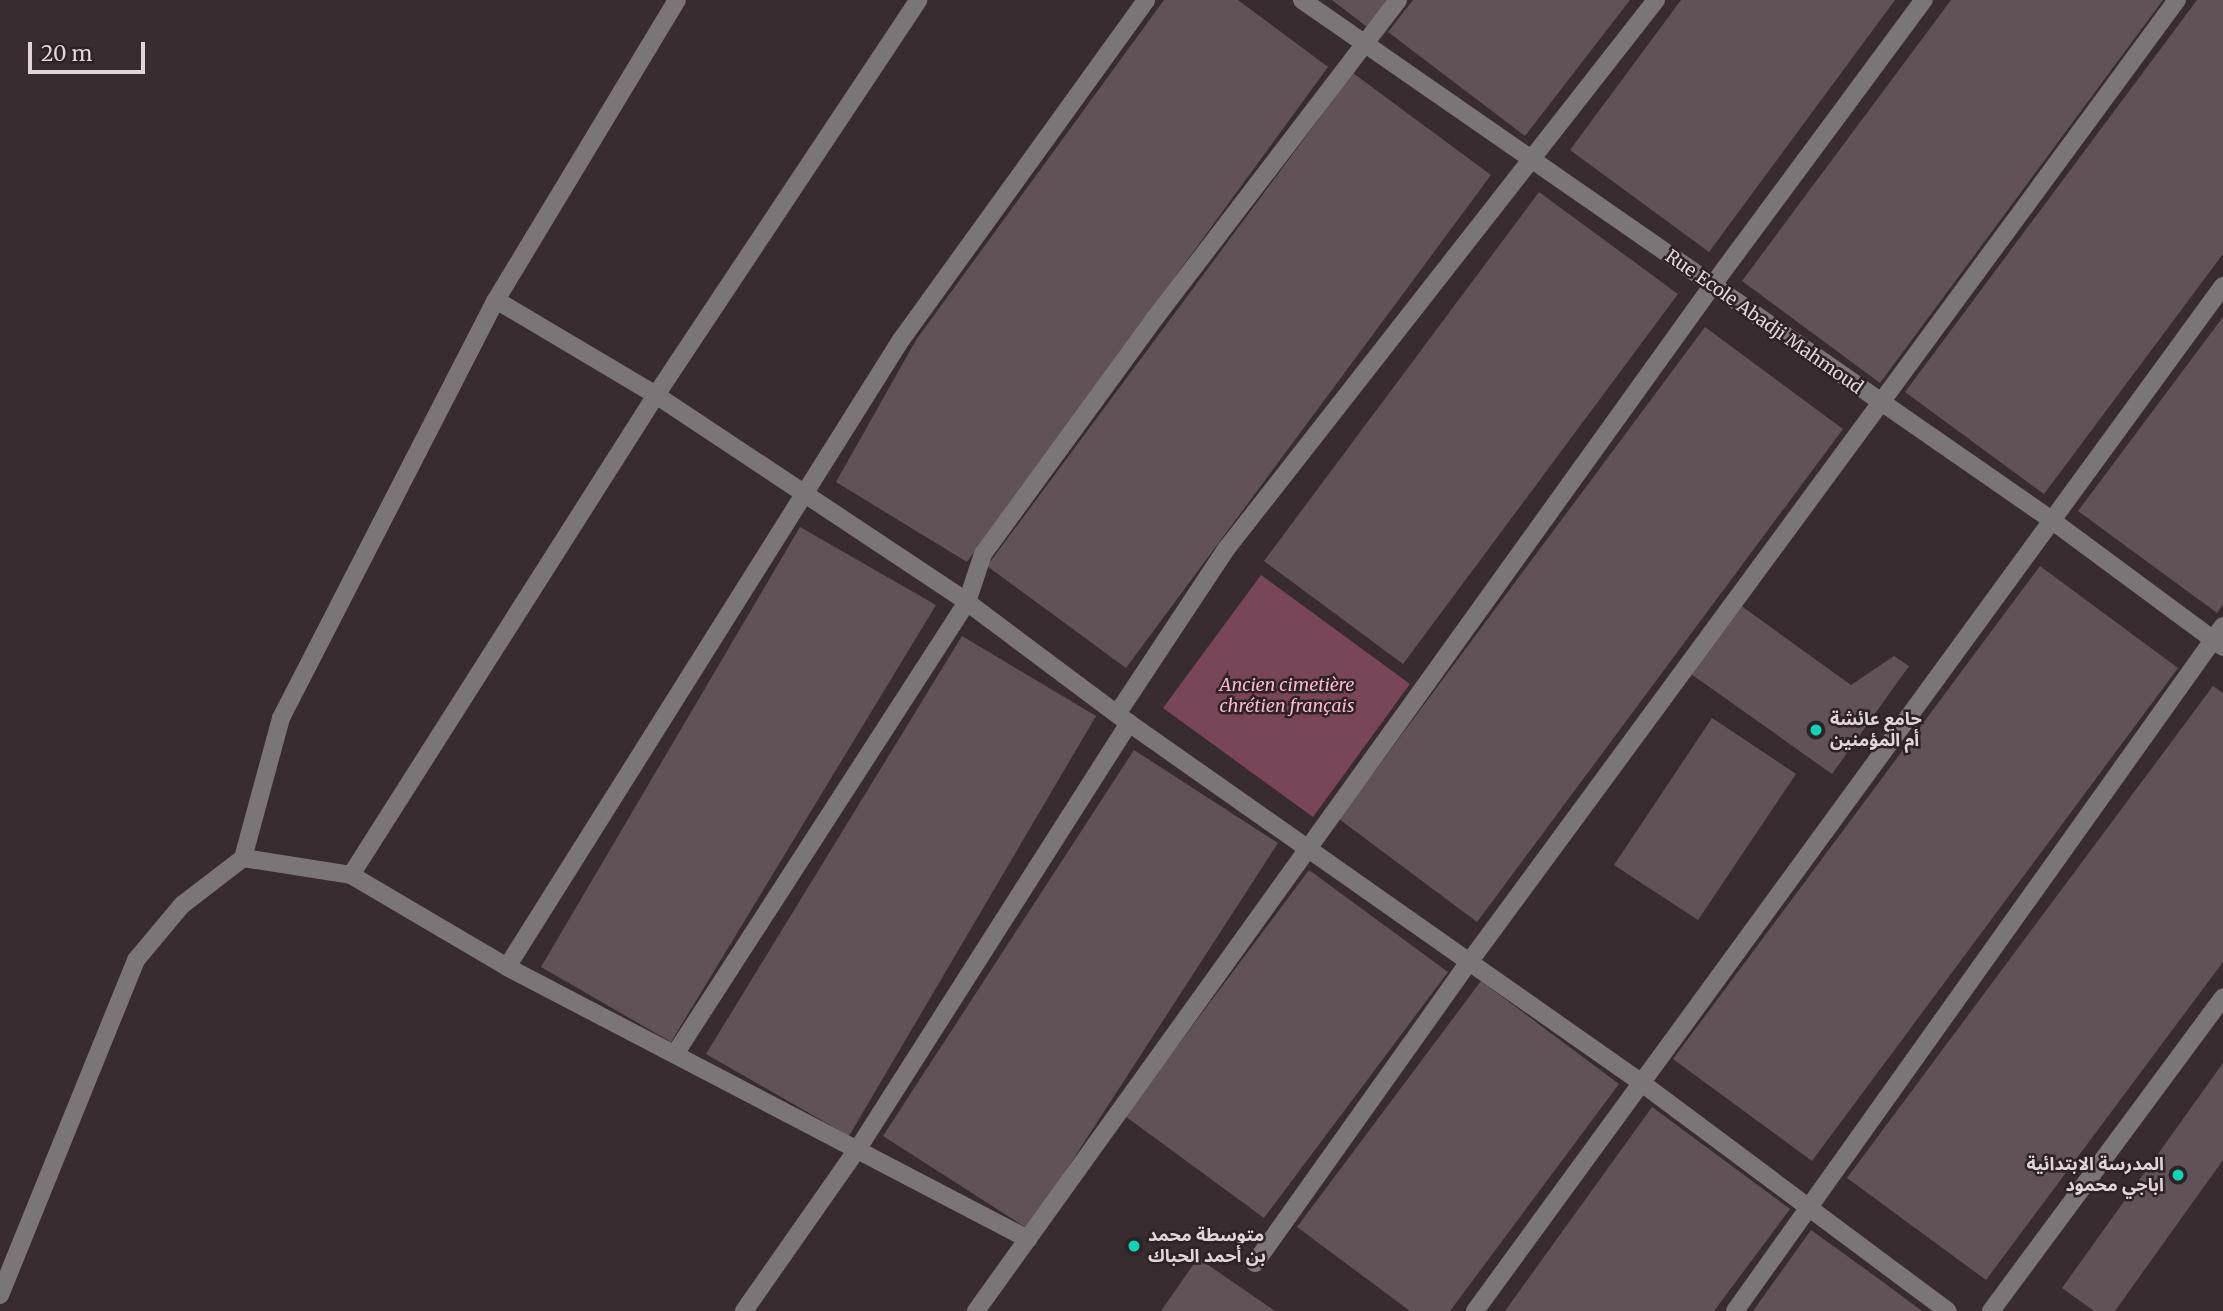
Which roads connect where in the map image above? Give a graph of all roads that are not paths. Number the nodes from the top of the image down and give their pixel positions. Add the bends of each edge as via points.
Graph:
1 (677, 0) edge
2 (919, 0) edge
3 (1146, 0) edge
4 (1302, 0) edge
5 (1398, 0) edge
6 (1656, 0) edge
7 (1924, 0) edge
8 (2177, 0) edge
9 (1361, 45) junction
10 (1533, 159) junction
11 (1712, 286) junction
12 (2223, 286) edge
13 (496, 300) junction
14 (656, 395) junction
15 (1881, 404) junction
16 (809, 494) junction
17 (2050, 519) junction
18 (967, 602) junction
19 (2220, 638) edge
20 (1123, 718) junction
21 (1309, 846) junction
22 (243, 858) junction
23 (351, 875) junction
24 (1470, 961) junction
25 (508, 967) junction
26 (2223, 997) edge
27 (675, 1054) junction
28 (1639, 1081) junction
29 (859, 1147) junction
30 (1810, 1206) junction
31 (1028, 1239) junction
32 (1255, 1264) dead end
33 (0, 1295) edge
34 (744, 1311) edge
35 (976, 1311) edge
36 (1475, 1311) edge
37 (1735, 1311) edge
38 (1948, 1311) edge
39 (1991, 1311) edge

1 - 13 street
2 - 14 street
3 - 16 street via 901,340
4 - 9 street, Rue Ecole Abadji Mahmoud
5 - 9 street
6 - 10 street
7 - 11 street
8 - 15 street
9 - 10 street, Rue Ecole Abadji Mahmoud
9 - 18 street via 983,554
10 - 11 street, Rue Ecole Abadji Mahmoud
10 - 20 street via 1227,548
11 - 15 street, Rue Ecole Abadji Mahmoud
11 - 21 street
12 - 17 street
13 - 14 street
13 - 22 street via 281,718
14 - 16 street
14 - 23 street
15 - 17 street, Rue Ecole Abadji Mahmoud
15 - 24 street
16 - 18 street
16 - 25 street
17 - 19 street, Rue Ecole Abadji Mahmoud
17 - 28 street
18 - 20 street
18 - 27 street
19 - 30 street
20 - 21 street
20 - 29 street
21 - 24 street
21 - 31 street
22 - 23 street
22 - 33 street via 182,905 136,960
23 - 25 street
24 - 28 street
24 - 32 street
25 - 27 street
26 - 39 street
27 - 29 street
28 - 30 street
28 - 36 street
29 - 31 street
29 - 34 street
30 - 37 street
30 - 38 street
31 - 35 street

